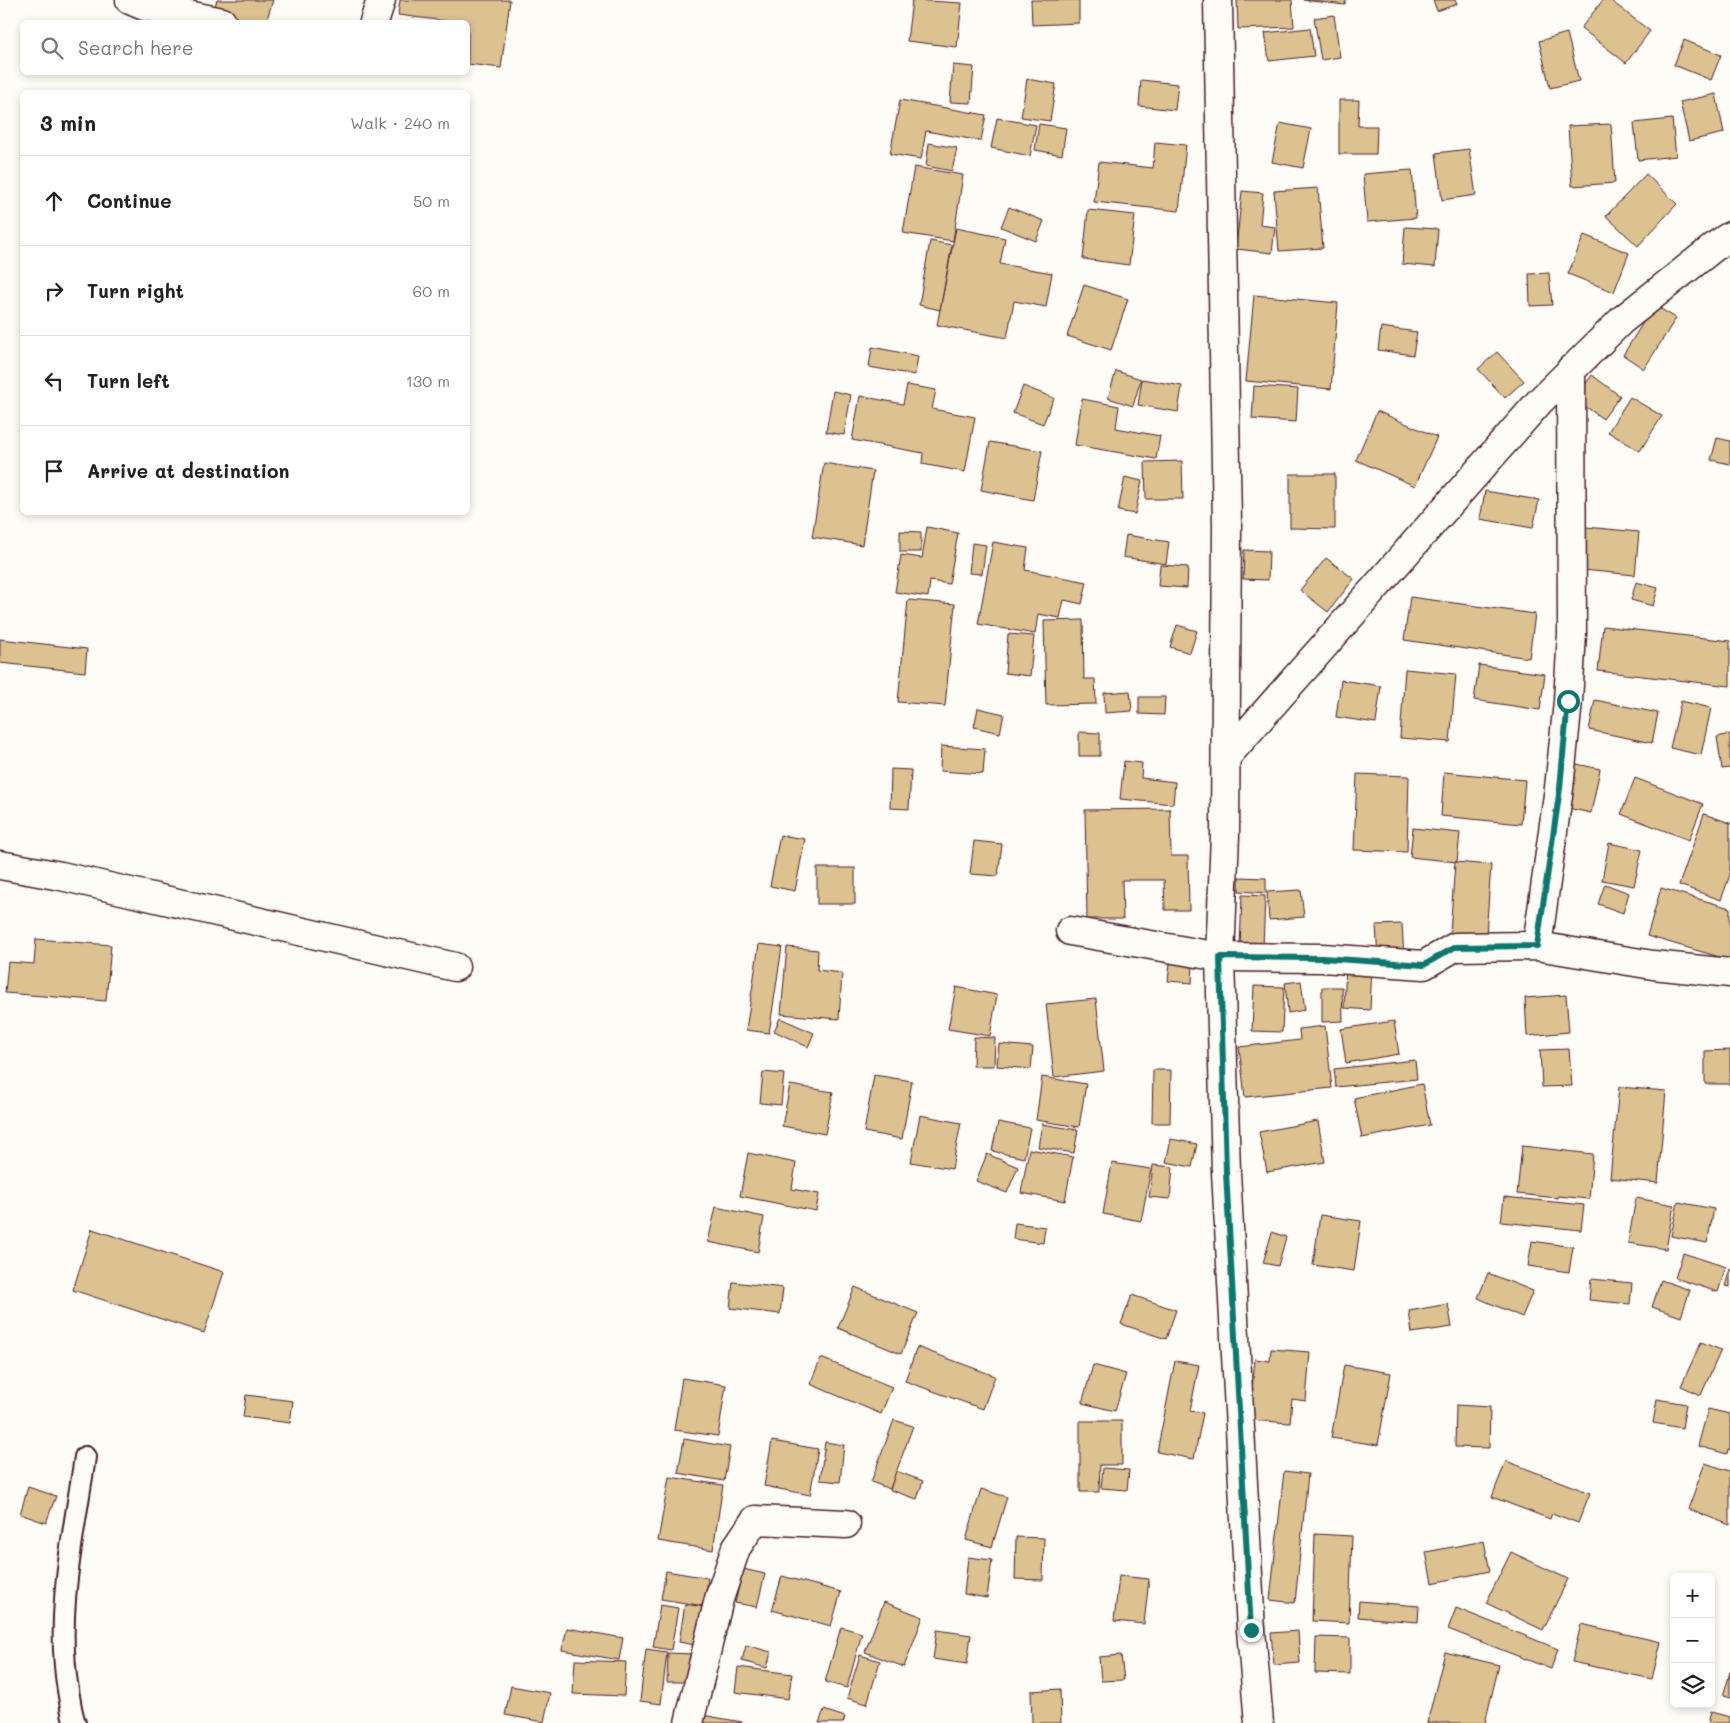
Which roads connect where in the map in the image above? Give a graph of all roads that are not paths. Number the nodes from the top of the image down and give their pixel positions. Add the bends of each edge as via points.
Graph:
1 (130, 0) edge
2 (381, 0) edge
3 (1218, 0) edge
4 (212, 20) edge
5 (375, 20) edge
6 (1730, 236) edge
7 (1571, 369) junction
8 (1226, 757) junction
9 (0, 864) edge
10 (1070, 931) dead end
11 (1537, 946) junction
12 (1220, 957) junction
13 (455, 967) dead end
14 (1730, 974) edge
15 (86, 1457) dead end
16 (846, 1524) dead end
17 (75, 1723) edge
18 (689, 1723) edge
19 (1259, 1723) edge

1 - 4 street via 144,6
2 - 5 street
3 - 8 street via 1227,525
6 - 7 street via 1622,320
7 - 8 street
7 - 11 street via 1572,633 1568,701 1560,788
8 - 12 street
9 - 13 street
10 - 12 street
11 - 12 street via 1455,947 1424,965 1322,958
11 - 14 street
12 - 19 street via 1227,1192 1250,1620
15 - 17 lane via 68,1576 63,1634 66,1678
16 - 18 street via 755,1520 736,1548 719,1598

